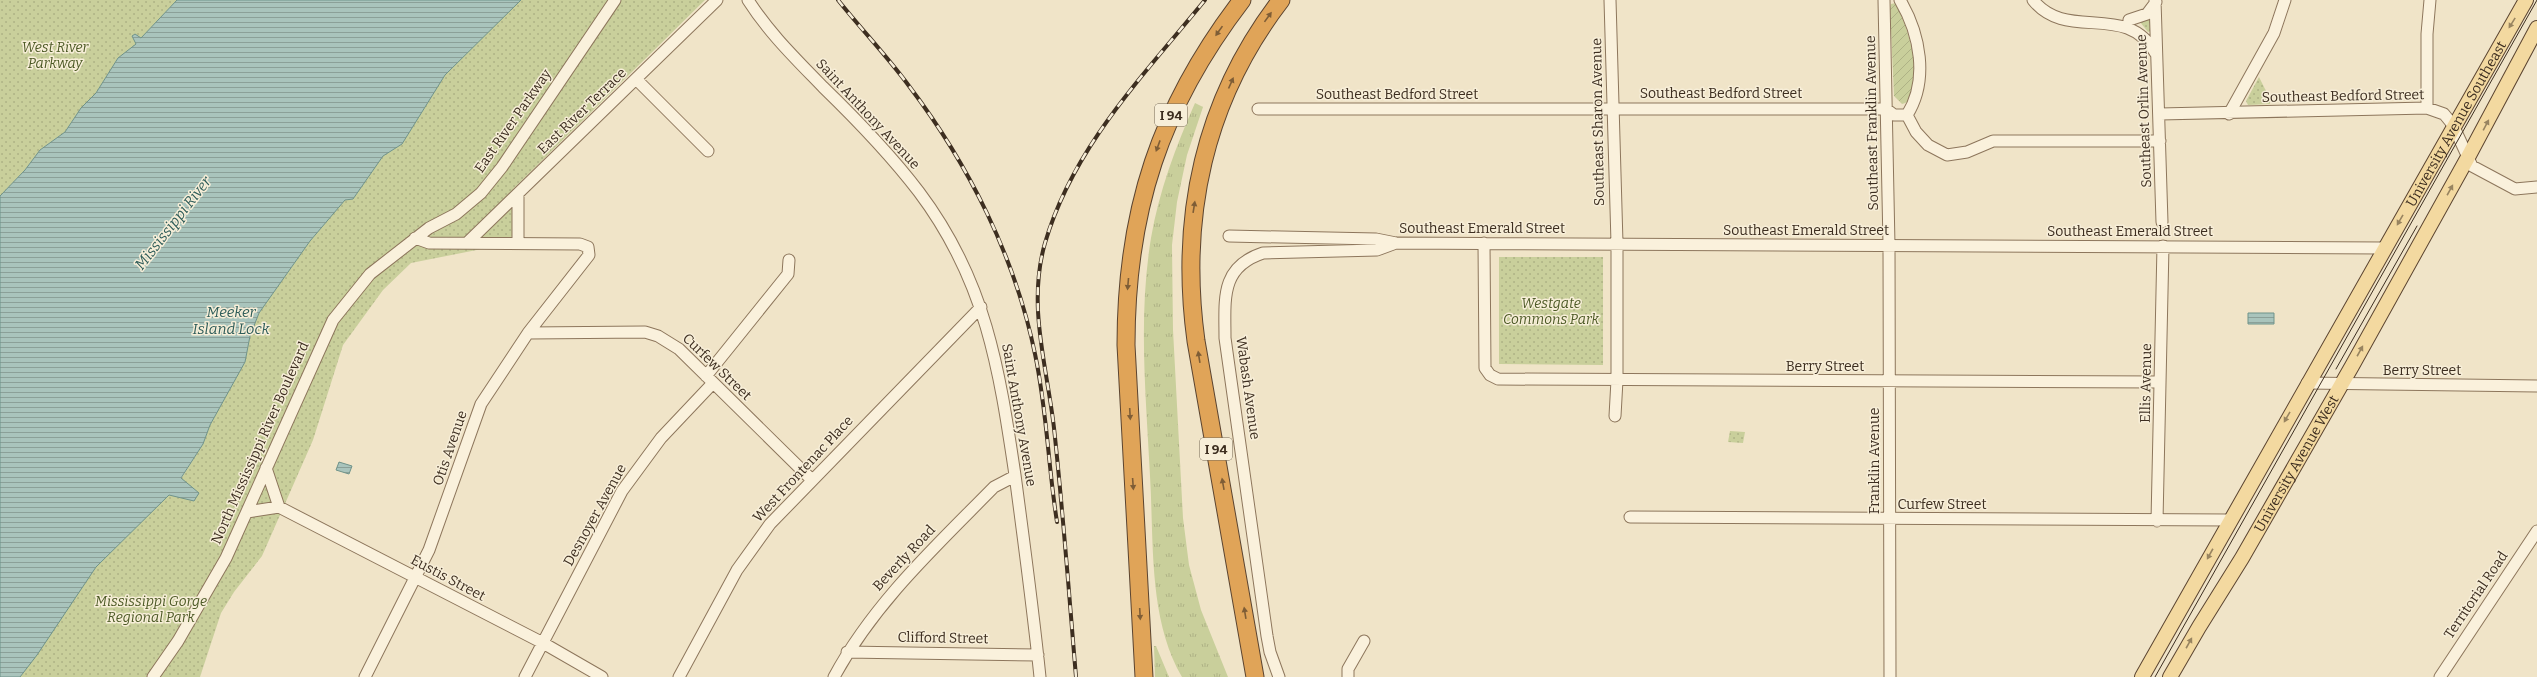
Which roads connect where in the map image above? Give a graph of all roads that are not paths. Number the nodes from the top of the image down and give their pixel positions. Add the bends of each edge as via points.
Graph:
1 (614, 0) edge
2 (717, 0) edge
3 (748, 0) edge
4 (1242, 0) edge
5 (1281, 0) edge
6 (1610, 0) edge
7 (1884, 0) edge
8 (1900, 0) edge
9 (2033, 0) edge
10 (2285, 0) edge
11 (2430, 0) edge
12 (2526, 0) edge
13 (2156, 1) edge
14 (2129, 20) junction
15 (2537, 28) edge
16 (2158, 58) junction
17 (636, 79) junction
18 (2428, 108) junction
19 (1258, 109) dead end
20 (1613, 109) junction
21 (1886, 109) junction
22 (2160, 114) junction
23 (2229, 114) junction
24 (1907, 115) junction
25 (2453, 125) junction
26 (2160, 141) junction
27 (708, 151) dead end
28 (2468, 159) junction
29 (2537, 187) edge
30 (518, 194) junction
31 (2162, 222) dead end
32 (1229, 236) dead end
33 (415, 238) junction
34 (468, 242) junction
35 (518, 243) junction
36 (1396, 243) junction
37 (1484, 243) junction
38 (1617, 243) junction
39 (1889, 245) junction
40 (2163, 246) junction
41 (2384, 248) junction
42 (2418, 248) joint
43 (789, 260) dead end
44 (981, 307) junction
45 (528, 333) junction
46 (710, 380) junction
47 (1617, 380) junction
48 (1890, 382) junction
49 (2160, 382) junction
50 (2307, 384) junction
51 (2341, 384) junction
52 (2537, 386) edge
53 (1615, 416) dead end
54 (266, 468) junction
55 (1015, 476) junction
56 (812, 480) junction
57 (279, 507) junction
58 (247, 512) junction
59 (1630, 517) dead end
60 (1889, 519) junction
61 (2229, 520) junction
62 (2158, 521) junction
63 (2537, 531) edge
64 (415, 578) junction
65 (1364, 641) dead end
66 (543, 644) junction
67 (847, 652) junction
68 (1038, 655) junction
69 (153, 677) edge
70 (365, 677) edge
71 (526, 677) edge
72 (602, 677) edge
73 (679, 677) edge
74 (834, 677) edge
75 (1040, 677) edge
76 (1144, 677) edge
77 (1255, 677) edge
78 (1279, 677) edge
79 (1348, 677) edge
80 (1890, 677) edge
81 (2142, 677) edge
82 (2170, 677) edge
83 (2440, 677) edge

1 - 33 street, East River Parkway via 502,167 481,193 456,214
2 - 17 street, East River Terrace
3 - 44 street, Saint Anthony Avenue via 773,36 890,156 919,192 962,260
4 -> 76 highway, I 94 via 1198,63 1165,128 1143,194 1132,245 1126,345
77 -> 5 highway, I 94 via 1196,341 1190,290 1190,246 1196,191 1211,135 1249,47
6 - 20 street, Southeast Sharon Avenue
7 - 21 street, Southeast Franklin Avenue
8 - 24 street via 1916,40 1920,65 1918,92
9 - 14 street via 2046,12 2054,15 2104,15
10 - 23 street via 2274,32
11 - 18 street via 2427,34
12 -> 25 main road, University Avenue Southeast
13 - 14 street via 2147,14
13 - 16 street, Southeast Orlin Avenue
14 - 16 street via 2146,35
28 -> 15 main road, University Avenue Southeast
16 - 22 street, Southeast Orlin Avenue
17 - 27 street
17 - 30 street, East River Terrace
18 - 23 street, Southeast Bedford Street
18 - 25 street, Southeast Bedford Street via 2444,114
19 - 20 street, Southeast Bedford Street
20 - 21 street, Southeast Bedford Street
20 - 38 street, Southeast Sharon Avenue
21 - 24 street, Southeast Bedford Street via 1894,115
21 - 39 street, Southeast Franklin Avenue
22 - 23 street, Southeast Bedford Street
22 - 26 street, Southeast Orlin Avenue
24 - 26 street via 1916,132 1928,145 1947,155 1967,152 1993,141
25 - 28 street, Southeast Bedford Street
25 -> 41 main road, University Avenue Southeast
26 - 31 street, Southeast Orlin Avenue
28 - 29 street, Southeast Bedford Street via 2472,166 2510,187
42 -> 28 main road, University Avenue Southeast
30 - 34 street, East River Terrace
30 - 35 street
32 - 36 street, Southeast Emerald Street via 1376,239
33 - 34 street via 429,243
33 - 54 street, North Mississippi River Boulevard via 370,274 332,320
34 - 35 street
35 - 45 street, Otis Avenue via 580,244 588,247 590,255
36 - 37 street, Southeast Emerald Street
36 - 78 street, Wabash Avenue via 1377,250 1263,253 1247,258 1235,268 1229,280 1225,302 1225,338 1266,636
37 - 38 street, Southeast Emerald Street
37 - 47 street, Berry Street via 1485,368 1490,375 1498,379
38 - 39 street, Southeast Emerald Street
38 - 47 street, Southeast Sharon Avenue
39 - 40 street, Southeast Emerald Street
39 - 48 street, Franklin Avenue
40 - 41 street, Southeast Emerald Street
40 - 49 street, Ellis Avenue
41 - 50 main road
51 -> 42 main road, University Avenue West
43 - 46 street, Desnoyer Avenue via 788,274
44 - 55 street, Saint Anthony Avenue via 998,370
44 - 56 street, West Frontenac Place
45 - 46 street, Curfew Street via 645,332 670,342
45 - 64 street, Otis Avenue via 482,404 429,550
46 - 56 street, Curfew Street
46 - 66 street, Desnoyer Avenue via 622,491
47 - 48 street, Berry Street
47 - 53 street, Southeast Sharon Avenue
48 - 49 street, Berry Street
48 - 60 street, Franklin Avenue
49 - 62 street, Ellis Avenue
50 - 51 street, Berry Street
50 -> 61 main road
51 - 52 street, Berry Street
82 -> 51 main road, University Avenue West via 2242,558
54 - 57 street
54 - 58 street, North Mississippi River Boulevard
55 - 67 street, Beverly Road via 994,488 908,574 869,620
55 - 68 street, Saint Anthony Avenue via 1028,561
56 - 73 street, West Frontenac Place via 770,524 737,570
57 - 58 street
57 - 64 street, Eustis Street
58 - 69 street, North Mississippi River Boulevard via 207,594
59 - 60 street, Curfew Street
60 - 62 street, Curfew Street
60 - 80 street, Franklin Avenue
61 - 62 street, Curfew Street
61 -> 81 main road
63 - 83 street, Territorial Road
64 - 66 street, Eustis Street
64 - 70 street, Otis Avenue
65 - 79 street via 1348,668
66 - 71 street, Desnoyer Avenue
66 - 72 street, Eustis Street
67 - 68 street, Clifford Street
67 - 74 street, Beverly Road
68 - 75 street, Saint Anthony Avenue

